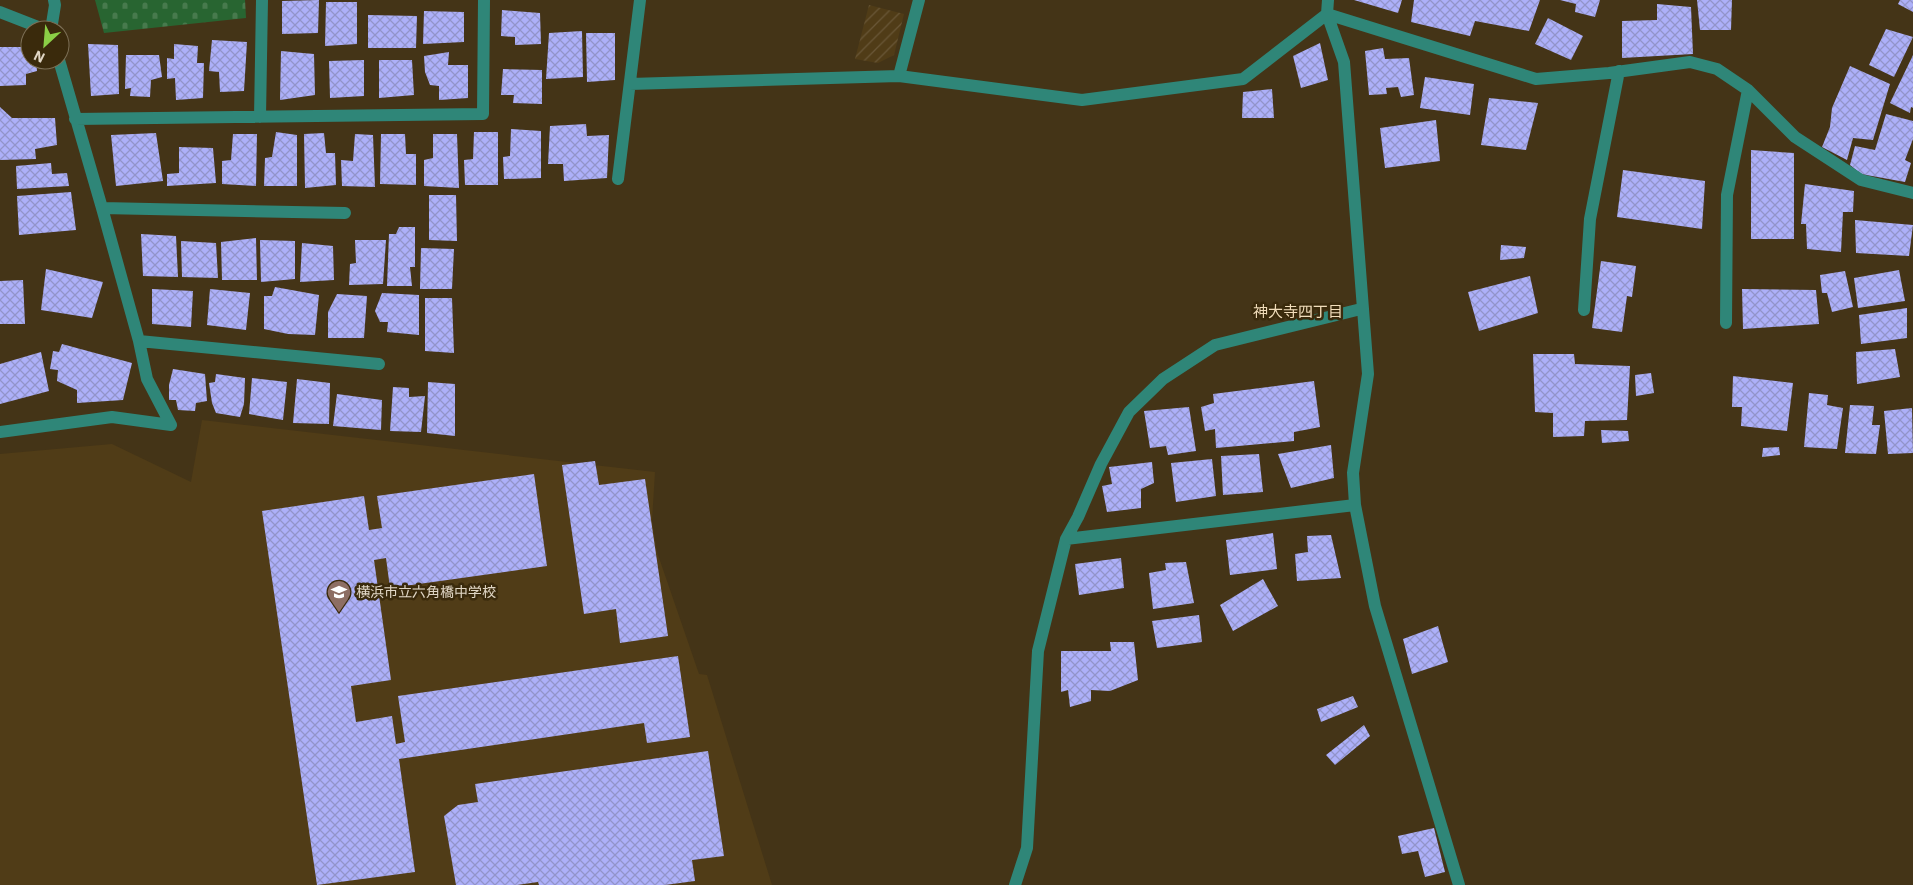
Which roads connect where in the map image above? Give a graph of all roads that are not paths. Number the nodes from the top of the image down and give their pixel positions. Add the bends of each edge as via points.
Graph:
1 (54, 0) edge
2 (262, 0) edge
3 (484, 0) edge
4 (640, 0) edge
5 (919, 0) edge
6 (1328, 0) edge
7 (0, 12) edge
8 (1327, 14) junction
9 (20, 20) edge
10 (53, 20) edge
11 (61, 70) edge
12 (1620, 71) junction
13 (899, 76) junction
14 (630, 84) junction
15 (1748, 90) junction
16 (260, 117) junction
17 (75, 119) junction
18 (618, 179) dead end
19 (1912, 191) edge
20 (102, 208) junction
21 (345, 213) dead end
22 (1362, 309) junction
23 (1584, 310) dead end
24 (1726, 323) dead end
25 (139, 341) junction
26 (380, 364) dead end
27 (0, 432) edge
28 (1355, 505) junction
29 (1066, 539) junction
30 (1015, 885) edge
31 (1459, 885) edge

1 - 10 street
2 - 16 street
3 - 16 street via 483,114
4 - 14 street
5 - 13 street
6 - 8 street
7 - 9 street
8 - 12 street via 1536,79
8 - 13 street via 1243,79 1082,100
8 - 22 street via 1344,62
11 - 17 street
12 - 15 street via 1690,62 1717,69
12 - 23 street via 1590,219
13 - 14 street
14 - 18 street
15 - 19 street via 1795,137 1861,180
15 - 24 street via 1728,195
16 - 17 street
17 - 20 street
20 - 21 street
20 - 25 street
22 - 28 street via 1368,374 1353,473
22 - 29 street via 1215,345 1163,380 1129,412
25 - 26 street
25 - 27 street via 147,379 171,425 112,417
28 - 29 street
28 - 31 street via 1375,606
29 - 30 street via 1038,651 1026,848

